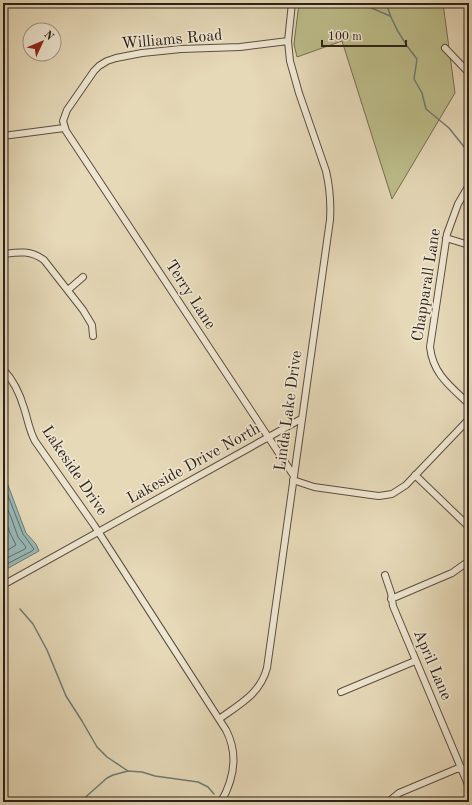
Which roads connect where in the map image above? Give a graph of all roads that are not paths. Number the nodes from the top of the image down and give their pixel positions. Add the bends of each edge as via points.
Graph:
1 (292, 3) edge
2 (288, 41) junction
3 (445, 48) dead end
4 (469, 73) edge
5 (64, 128) junction
6 (3, 136) edge
7 (469, 185) edge
8 (446, 238) junction
9 (469, 244) edge
10 (3, 254) edge
11 (83, 277) dead end
12 (68, 290) junction
13 (93, 336) dead end
14 (3, 370) edge
15 (469, 404) edge
16 (469, 418) edge
17 (301, 419) junction
18 (268, 438) junction
19 (415, 476) junction
20 (293, 478) junction
21 (469, 528) edge
22 (98, 532) junction
23 (469, 561) edge
24 (385, 575) dead end
25 (3, 585) edge
26 (391, 599) junction
27 (415, 661) junction
28 (341, 692) dead end
29 (219, 719) junction
30 (461, 767) junction
31 (469, 786) edge
32 (221, 802) edge
33 (388, 802) edge

1 - 2 street, Linda Lake Drive
2 - 5 street, Williams Road via 240,48 154,51 108,61 94,71 67,110 63,121
2 - 17 street, Linda Lake Drive via 290,61 299,93 331,191 330,220
3 - 4 street
5 - 6 street
5 - 18 street, Terry Lane
7 - 8 street, Chapparall Lane via 456,209
8 - 9 street
8 - 15 street, Chapparall Lane via 430,352 443,379
10 - 12 street via 28,252 38,256
11 - 12 street
12 - 13 street via 89,318
14 - 22 street, Lakeside Drive via 20,396 35,441
16 - 19 street
17 - 18 street, Lakeside Drive North
17 - 20 street, Linda Lake Drive
18 - 20 street, Terry Lane
18 - 22 street, Lakeside Drive North
19 - 20 street via 399,490 378,496 314,487
19 - 21 street
20 - 29 street, Linda Lake Drive via 265,676 262,684 249,697
22 - 25 street, Lakeside Drive
22 - 29 street
23 - 26 street via 452,573
24 - 26 street, April Lane
26 - 27 street, April Lane
27 - 28 street
27 - 30 street, April Lane
29 - 32 street via 230,740 234,760 230,784
30 - 31 street, April Lane
30 - 33 street via 399,793

